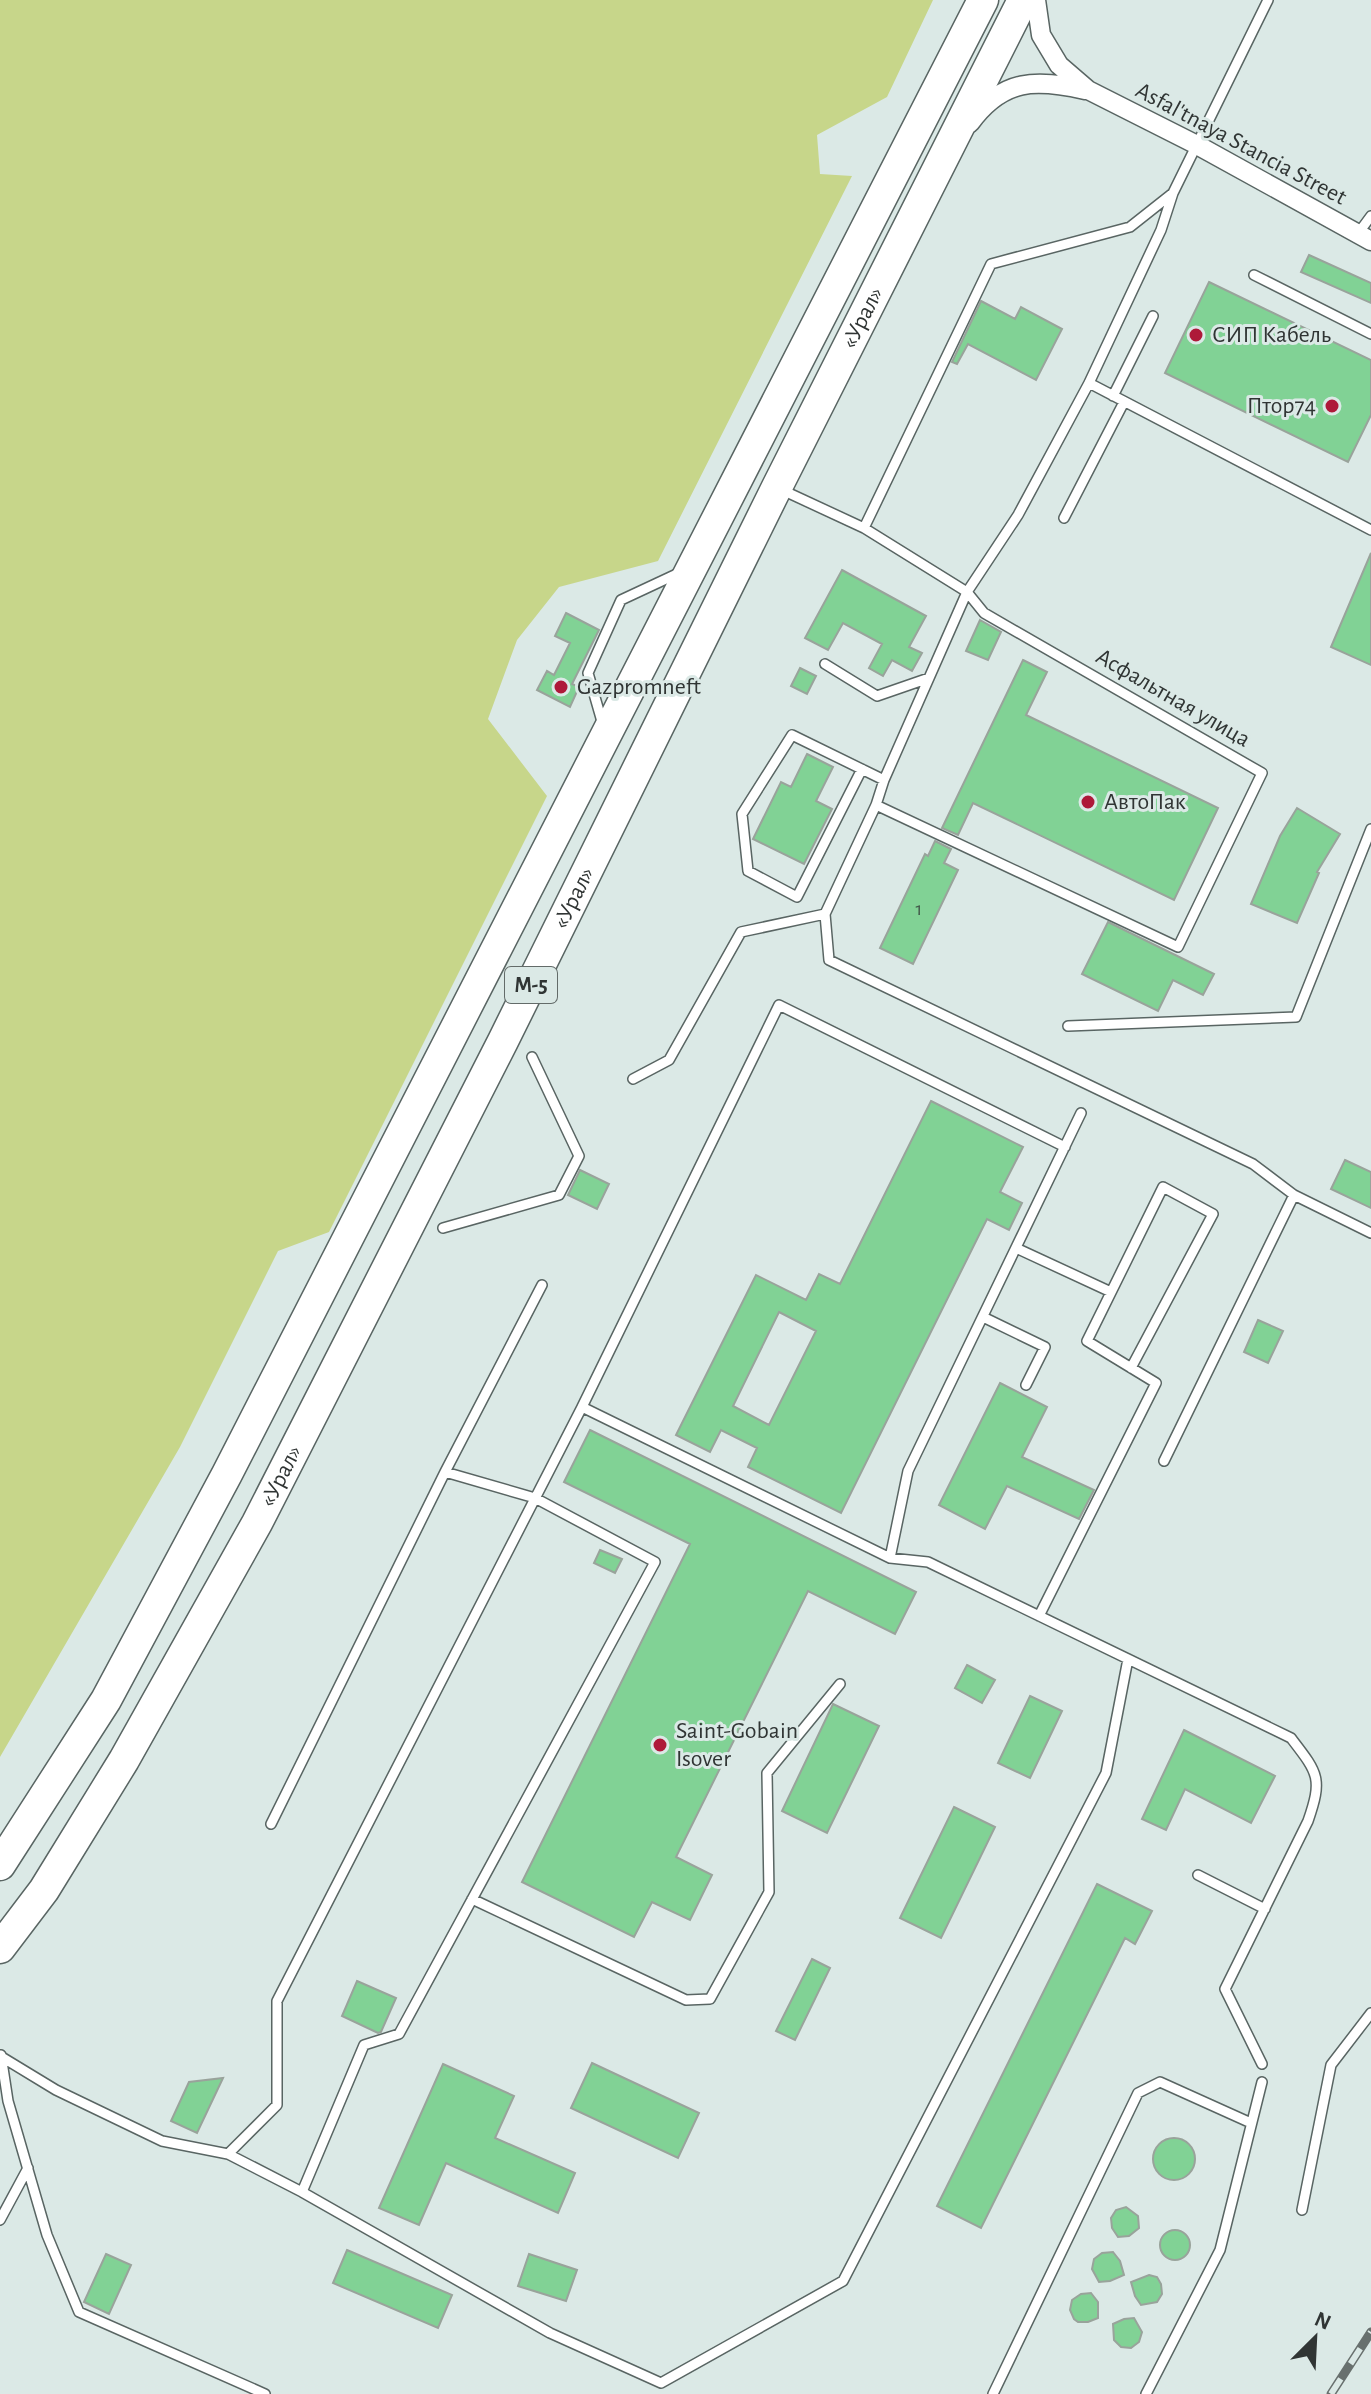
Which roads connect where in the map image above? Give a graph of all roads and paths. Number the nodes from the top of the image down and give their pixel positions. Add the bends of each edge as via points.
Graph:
1 (983, 0) edge
2 (1023, 0) edge
3 (1036, 0) edge
4 (1268, 0) edge
5 (1088, 90) junction
6 (1197, 145) junction
7 (944, 157) junction
8 (1173, 193) junction
9 (1371, 216) edge
10 (1364, 238) edge
11 (1254, 275) dead end
12 (1153, 316) dead end
13 (1371, 334) edge
14 (1089, 383) junction
15 (1113, 396) junction
16 (1124, 402) junction
17 (777, 487) junction
18 (1064, 518) dead end
19 (864, 528) junction
20 (1371, 530) edge
21 (692, 567) junction
22 (967, 592) junction
23 (825, 664) dead end
24 (929, 678) junction
25 (606, 736) junction
26 (862, 769) junction
27 (884, 780) junction
28 (876, 805) junction
29 (1371, 829) edge
30 (825, 914) junction
31 (1068, 1026) dead end
32 (532, 1057) dead end
33 (633, 1079) dead end
34 (1081, 1113) dead end
35 (1065, 1147) junction
36 (1294, 1195) junction
37 (443, 1228) dead end
38 (1371, 1233) edge
39 (1016, 1248) junction
40 (542, 1285) dead end
41 (1111, 1292) junction
42 (983, 1317) junction
43 (1131, 1368) junction
44 (1026, 1385) dead end
45 (582, 1407) junction
46 (1164, 1461) dead end
47 (445, 1472) junction
48 (535, 1498) junction
49 (890, 1558) junction
50 (1039, 1616) junction
51 (1128, 1659) junction
52 (840, 1684) dead end
53 (271, 1824) dead end
54 (9, 1848) edge
55 (0, 1865) edge
56 (1198, 1875) dead end
57 (472, 1899) junction
58 (1265, 1909) junction
59 (8, 1938) edge
60 (0, 1957) edge
61 (1371, 2013) edge
62 (0, 2055) edge
63 (1262, 2064) dead end
64 (1262, 2082) dead end
65 (1251, 2123) junction
66 (228, 2154) junction
67 (28, 2168) junction
68 (302, 2192) junction
69 (1302, 2210) dead end
70 (0, 2220) edge
71 (265, 2394) edge
72 (993, 2394) edge
73 (1146, 2394) edge

1 - 21 main road, «Урал» / М-5
2 - 7 main road, «Урал» / М-5
3 - 5 street via 1041,35 1059,65
4 - 6 lane
5 - 6 street, Asfal'tnaya Stancia Street
5 - 7 street via 1051,82 1025,83 1002,93 976,114
6 - 8 lane
6 - 10 street, Asfal'tnaya Stancia Street
7 - 17 main road, «Урал» / М-5
8 - 14 lane
8 - 19 lane via 1130,227 991,264
9 - 10 lane
11 - 13 lane
12 - 15 lane
14 - 15 lane
14 - 22 lane via 1018,515
15 - 16 lane
16 - 18 lane
16 - 20 lane
17 - 19 lane, Асфальтная улица
17 - 59 main road, «Урал» / М-5 via 257,1523 124,1760
19 - 22 lane, Асфальтная улица
21 - 25 main road, «Урал» / М-5
21 - 25 lane via 621,600 588,673
22 - 24 lane
22 - 28 lane, Асфальтная улица via 984,613 1262,773 1178,947
23 - 24 lane via 877,696
24 - 27 lane
25 - 54 main road, «Урал» / М-5 via 106,1700
26 - 26 lane via 792,735 742,814 748,871 797,897
26 - 27 lane
27 - 28 lane
28 - 30 lane
29 - 31 lane via 1296,1017
30 - 33 lane via 741,932 669,1060
30 - 36 lane via 829,960 1253,1164
32 - 37 lane via 579,1156 559,1195
34 - 35 lane
35 - 39 lane
35 - 45 lane via 779,1005
36 - 38 lane
36 - 46 lane
39 - 41 lane
39 - 42 lane
40 - 47 lane
41 - 43 lane via 1087,1341
41 - 43 lane via 1163,1187 1213,1214
42 - 44 lane via 1045,1347
42 - 49 lane via 908,1471
43 - 50 lane via 1156,1383
45 - 48 lane
45 - 49 lane
47 - 48 lane
47 - 53 lane
48 - 57 lane via 655,1562
48 - 66 lane via 277,2001 277,2105
49 - 50 lane via 928,1562
50 - 51 lane
51 - 58 lane via 1291,1738 1313,1767 1317,1794 1308,1821
51 - 68 lane via 1106,1773 843,2281 661,2383 550,2333
52 - 57 lane via 767,1773 769,1892 710,1999 686,2000
54 - 55 main road, «Урал» / М-5
56 - 58 lane
57 - 68 lane via 399,2034 364,2045
58 - 63 lane via 1225,1989
59 - 60 lane
61 - 69 lane via 1331,2065
62 - 66 lane via 56,2090 162,2141
62 - 67 lane
64 - 65 lane
65 - 72 lane via 1160,2082 1138,2093
65 - 73 lane via 1220,2250
66 - 68 lane
67 - 70 lane
67 - 71 lane via 47,2235 79,2312

